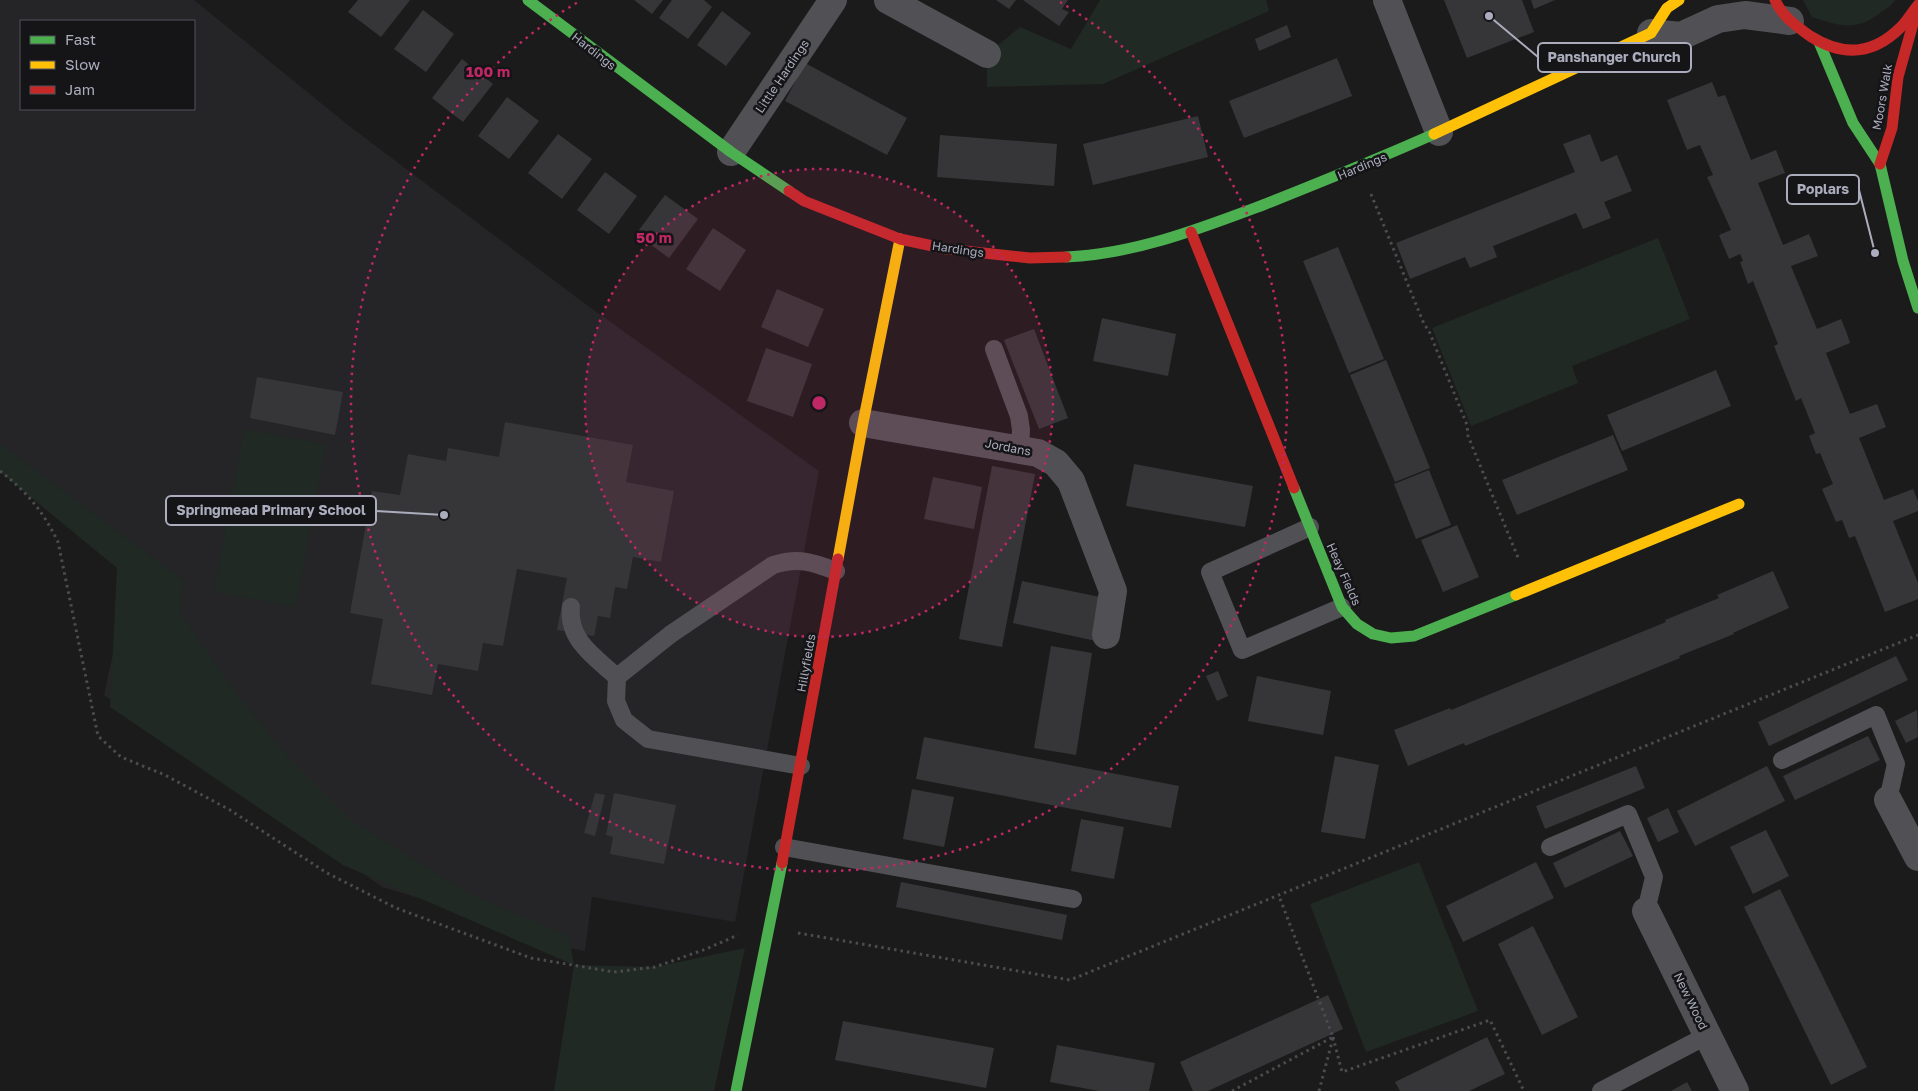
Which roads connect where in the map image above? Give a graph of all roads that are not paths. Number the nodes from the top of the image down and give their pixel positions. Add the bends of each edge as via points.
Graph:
1 (528, 0) edge
2 (833, 0) edge
3 (888, 0) edge
4 (1388, 0) edge
5 (1679, 0) edge
6 (1918, 5) edge
7 (1783, 11) edge
8 (1651, 33) junction
9 (1819, 42) junction
10 (987, 54) dead end
11 (1439, 132) junction
12 (731, 152) junction
13 (1880, 164) junction
14 (1191, 232) junction
15 (900, 239) junction
16 (1918, 308) edge
17 (994, 349) dead end
18 (863, 422) junction
19 (1020, 449) junction
20 (1739, 504) dead end
21 (1310, 527) junction
22 (836, 571) junction
23 (572, 607) dead end
24 (1342, 607) junction
25 (1106, 635) dead end
26 (617, 677) junction
27 (1782, 760) dead end
28 (801, 766) junction
29 (1888, 800) joint
30 (784, 847) junction
31 (1550, 847) dead end
32 (1918, 857) edge
33 (1073, 899) dead end
34 (1646, 911) joint
35 (1708, 1035) junction
36 (1628, 1085) edge
37 (736, 1091) edge
38 (1601, 1091) edge
39 (1735, 1091) edge

1 - 12 street, Hardings
2 - 12 street, Little Hardings
3 - 10 street
4 - 11 street
5 - 8 street via 1667,8
6 - 9 street via 1900,28 1868,50 1853,51
6 - 13 street, Moors Walk via 1898,77 1892,128
7 - 8 street via 1718,19 1681,36
7 - 9 street
8 - 11 street, Hardings
9 - 13 street, Moors Walk via 1853,123
11 - 14 street, Hardings via 1360,168
12 - 15 street, Hardings via 804,201
13 - 16 street, Moors Walk via 1903,261
14 - 15 street, Hardings via 1133,248 1085,256 1030,258 947,249
14 - 21 street, Heay Fields
15 - 18 street, Hillyfields
17 - 19 lane via 1019,416
18 - 19 street, Jordans
18 - 22 street, Hillyfields
19 - 25 street, Jordans via 1038,453 1056,463 1071,481 1113,591
20 - 24 street, Heay Fields via 1414,636 1379,637 1363,630
21 - 24 street, Heay Fields
21 - 24 lane via 1210,572 1242,650
22 - 26 lane via 791,559 774,565 671,634
22 - 28 street, Hillyfields
23 - 26 lane via 570,616 578,640 591,656
26 - 28 lane via 616,701 624,720 648,739
27 - 29 lane via 1876,715 1896,764
28 - 30 street, Hillyfields
29 - 32 street
30 - 33 lane
30 - 37 street, Hillyfields
31 - 34 lane via 1628,814 1654,878
34 - 35 street, New Wood
35 - 36 lane
35 - 39 street, New Wood
36 - 38 lane

